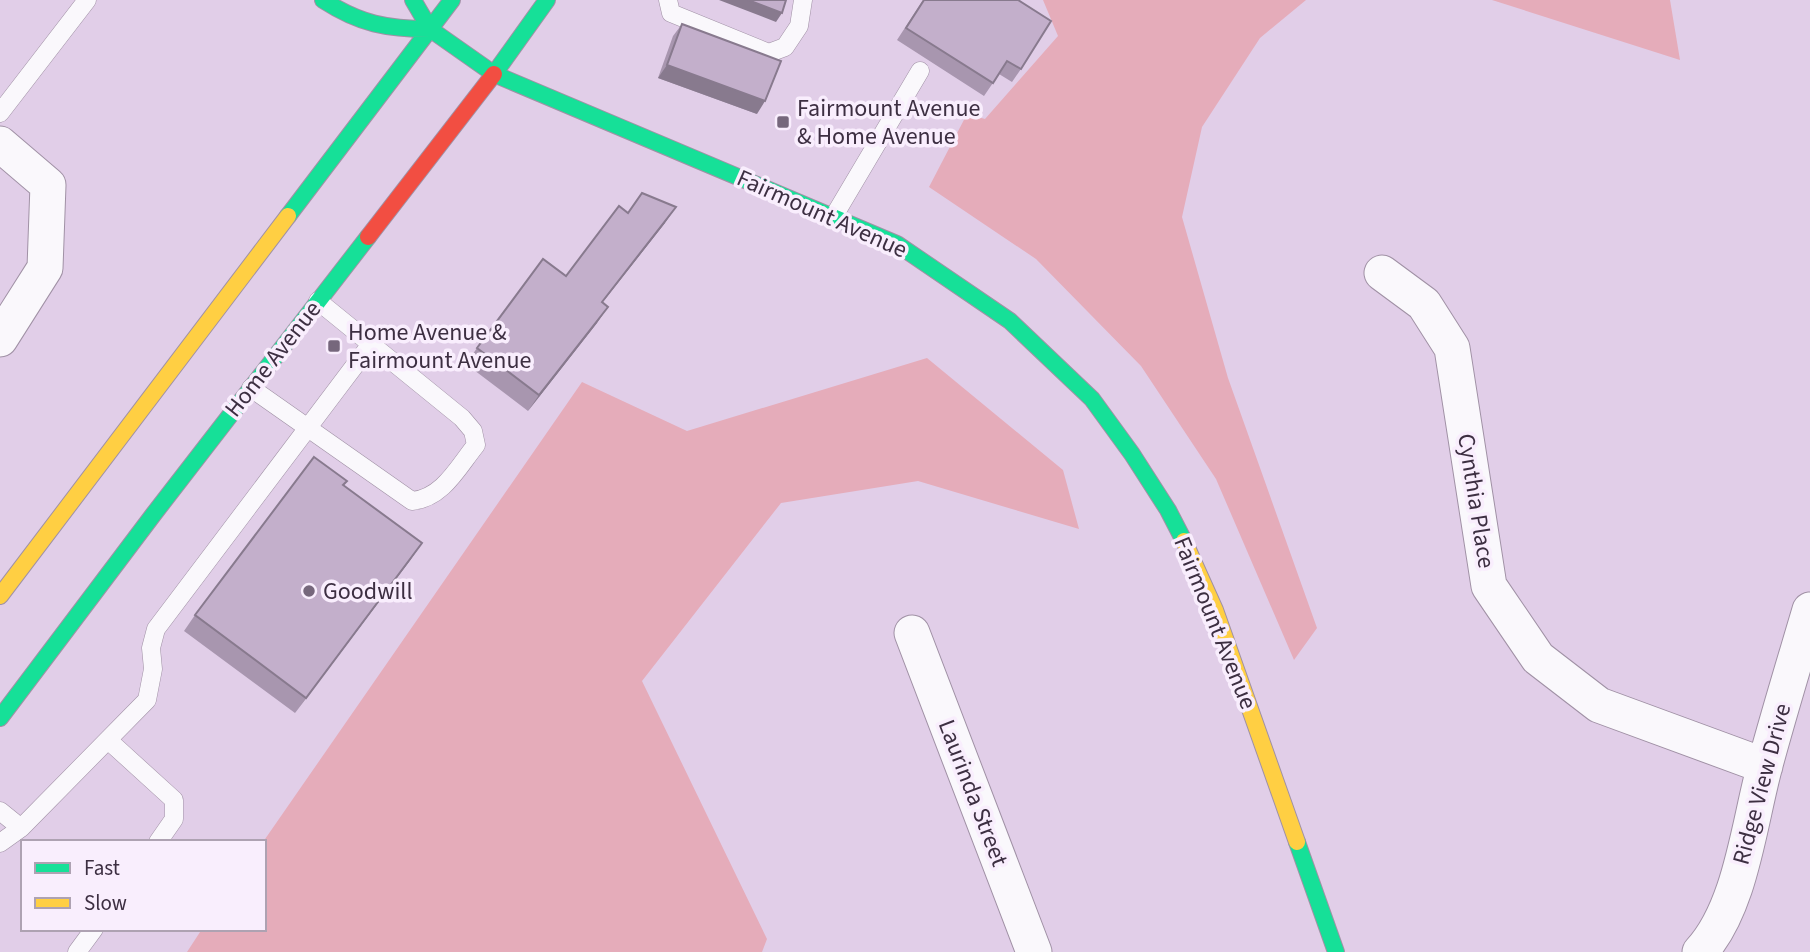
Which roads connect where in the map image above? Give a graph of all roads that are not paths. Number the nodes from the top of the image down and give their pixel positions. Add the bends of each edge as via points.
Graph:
1 (87, 0) edge
2 (323, 0) edge
3 (413, 0) edge
4 (452, 0) edge
5 (547, 0) edge
6 (668, 0) edge
7 (803, 0) edge
8 (430, 29) junction
9 (920, 71) dead end
10 (494, 74) junction
11 (0, 113) edge
12 (0, 144) edge
13 (834, 216) junction
14 (1382, 273) dead end
15 (318, 301) junction
16 (0, 339) edge
17 (371, 344) junction
18 (251, 388) junction
19 (307, 428) junction
20 (0, 596) edge
21 (1810, 610) edge
22 (912, 633) dead end
23 (0, 718) edge
24 (108, 740) junction
25 (1765, 766) junction
26 (0, 811) edge
27 (21, 828) junction
28 (159, 840) edge
29 (0, 843) edge
30 (93, 931) edge
31 (77, 952) edge
32 (1034, 952) edge
33 (1336, 952) edge
34 (1700, 952) edge

1 - 11 lane
2 - 8 main road via 367,24
3 - 8 main road, Fairmount Avenue
4 - 8 main road
5 - 10 main road, Home Avenue
6 - 7 lane via 671,13 769,53 785,47 799,26
8 - 10 main road, Fairmount Avenue
8 - 20 main road
9 - 13 lane
10 - 13 main road, Fairmount Avenue
10 - 15 main road, Home Avenue
12 - 16 street via 48,185 44,268
13 - 33 main road, Fairmount Avenue via 897,244 1010,321 1092,400 1132,454 1168,510 1215,610
14 - 25 street, Cynthia Place via 1424,304 1451,348 1489,586 1538,658 1599,705
15 - 17 lane
15 - 18 main road, Home Avenue
17 - 19 lane
17 - 19 lane via 462,418 473,431 476,444 437,494 412,501
18 - 19 lane
18 - 23 main road, Home Avenue
19 - 24 lane via 156,629 147,700
21 - 25 street, Ridge View Drive
22 - 32 street, Laurinda Street
24 - 27 lane
24 - 28 lane via 174,800 174,819
25 - 34 street, Ridge View Drive via 1734,893
26 - 27 lane
27 - 29 lane
30 - 31 lane

